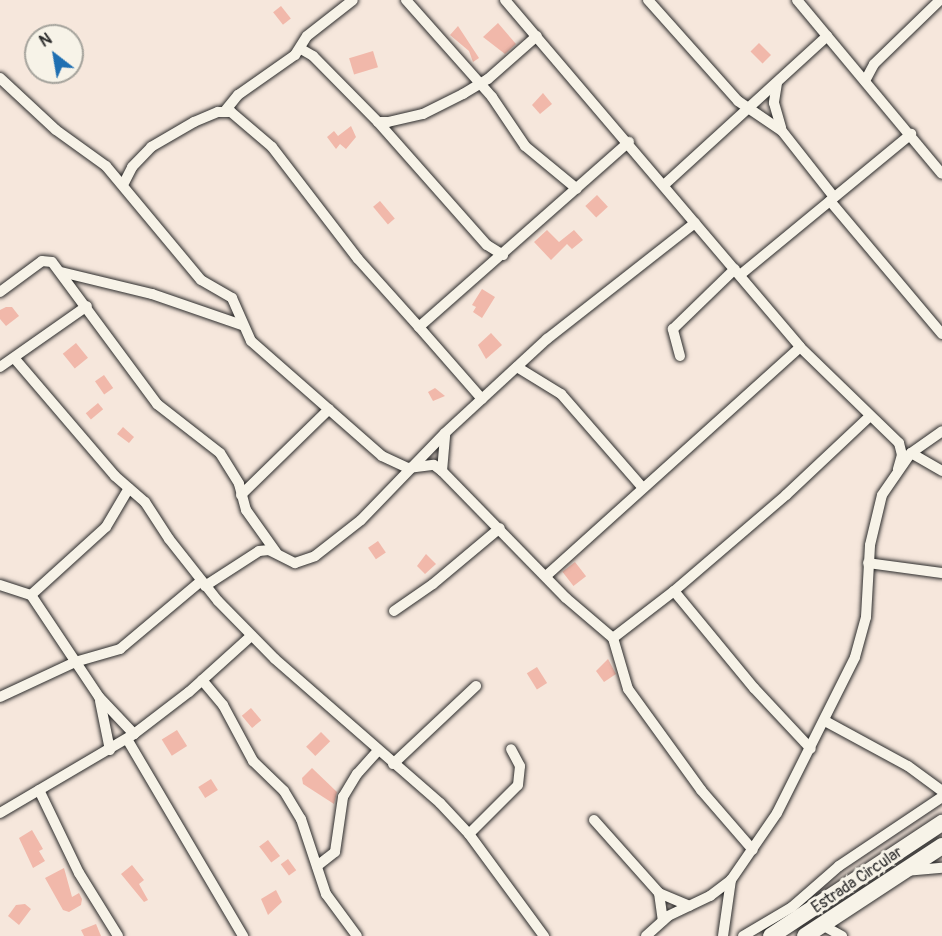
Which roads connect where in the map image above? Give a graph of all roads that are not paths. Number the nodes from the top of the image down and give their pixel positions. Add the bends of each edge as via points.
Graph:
1 (353, 0) edge
2 (406, 0) edge
3 (505, 0) edge
4 (648, 0) edge
5 (796, 0) edge
6 (940, 0) edge
7 (537, 36) junction
8 (827, 36) junction
9 (301, 49) junction
10 (0, 78) edge
11 (865, 81) junction
12 (777, 83) junction
13 (479, 85) junction
14 (747, 109) junction
15 (225, 111) junction
16 (378, 122) junction
17 (782, 131) junction
18 (911, 134) junction
19 (629, 142) junction
20 (942, 174) edge
21 (123, 185) junction
22 (664, 185) junction
23 (577, 189) junction
24 (832, 199) junction
25 (695, 223) junction
26 (503, 255) junction
27 (61, 272) junction
28 (737, 272) junction
29 (0, 292) edge
30 (87, 306) junction
31 (242, 325) junction
32 (419, 327) junction
33 (942, 334) edge
34 (800, 347) junction
35 (680, 356) dead end
36 (15, 359) junction
37 (0, 367) edge
38 (517, 367) junction
39 (482, 399) junction
40 (329, 409) junction
41 (869, 417) junction
42 (942, 432) edge
43 (445, 433) junction
44 (912, 453) junction
45 (408, 468) junction
46 (898, 469) junction
47 (442, 471) junction
48 (942, 471) edge
49 (642, 487) junction
50 (129, 488) junction
51 (241, 495) junction
52 (500, 528) junction
53 (276, 552) junction
54 (868, 563) junction
55 (942, 573) edge
56 (546, 576) junction
57 (203, 584) junction
58 (0, 585) edge
59 (674, 591) junction
60 (31, 595) junction
61 (394, 611) dead end
62 (251, 636) junction
63 (613, 638) junction
64 (75, 662) junction
65 (202, 680) junction
66 (477, 686) dead end
67 (0, 698) edge
68 (99, 698) junction
69 (825, 721) junction
70 (130, 736) junction
71 (511, 749) dead end
72 (811, 749) junction
73 (110, 750) junction
74 (378, 751) junction
75 (393, 764) junction
76 (39, 790) junction
77 (942, 791) edge
78 (942, 797) edge
79 (0, 813) edge
80 (594, 820) dead end
81 (942, 823) edge
82 (469, 834) junction
83 (942, 846) edge
84 (753, 850) junction
85 (317, 866) junction
86 (942, 868) edge
87 (905, 871) junction
88 (731, 880) junction
89 (659, 892) junction
90 (689, 906) junction
91 (663, 921) junction
92 (822, 925) junction
93 (118, 936) edge
94 (243, 936) edge
95 (357, 936) edge
96 (544, 936) edge
97 (646, 936) edge
98 (723, 936) edge
99 (742, 936) edge
100 (771, 936) edge
101 (805, 936) edge
102 (842, 936) edge

1 - 9 street via 307,36
2 - 13 street
3 - 7 street
4 - 14 street
5 - 8 street
6 - 11 street via 873,64
7 - 13 street
7 - 19 street
8 - 11 street
8 - 12 street
9 - 15 street via 238,95
9 - 16 street via 313,56
10 - 21 street via 56,130 96,157
11 - 18 street
12 - 14 street
12 - 17 street via 774,103
13 - 16 street via 423,114
13 - 23 street via 535,156
14 - 17 street
14 - 22 street
15 - 21 street via 194,122 150,147 132,167
15 - 32 street via 272,147 358,258
16 - 26 street via 487,245
17 - 24 street
18 - 20 street
18 - 24 street
19 - 22 street
19 - 23 street
21 - 31 street via 201,280 232,298
22 - 25 street
23 - 26 street
24 - 28 street
24 - 33 street
25 - 28 street
25 - 38 street via 628,273
26 - 32 street
27 - 29 street via 52,262 42,261
27 - 30 street
27 - 31 street via 152,294
28 - 34 street
28 - 35 street via 678,322 672,336
30 - 36 street
30 - 51 street via 157,404 220,453 232,469
31 - 40 street via 251,341
32 - 39 street
34 - 41 street
34 - 49 street via 717,425
36 - 37 street
36 - 50 street
38 - 39 street
38 - 49 street via 561,394
39 - 43 street
40 - 45 street via 375,451
40 - 51 street
41 - 46 street via 899,444 902,455
41 - 59 street
42 - 44 street
43 - 45 street
43 - 47 street
44 - 46 street
44 - 48 street
45 - 47 street via 434,465
45 - 53 street via 361,520 315,556 295,563
46 - 54 street via 878,505
47 - 52 street
49 - 56 street
50 - 57 street via 145,502
50 - 60 street via 106,527
51 - 53 street via 246,510
52 - 56 street
52 - 61 street
53 - 57 street via 259,551
54 - 55 street
54 - 69 street via 866,617
56 - 63 street
57 - 62 street
57 - 64 street via 120,649
58 - 60 street
59 - 63 street
59 - 72 street via 754,688
60 - 64 street
62 - 65 street
62 - 74 street
63 - 84 street via 628,689 701,790
64 - 67 street
64 - 68 street
65 - 70 street
65 - 85 street via 223,705 253,761 284,791 301,819
66 - 75 street
68 - 70 street
68 - 73 street
69 - 72 street
69 - 77 street via 900,761
70 - 73 street
70 - 94 street
71 - 82 street via 520,766 518,785
72 - 84 street
73 - 76 street
74 - 75 street
74 - 85 street via 343,797 335,852
75 - 82 street via 440,803
76 - 79 street
76 - 93 street via 79,873
78 - 99 street via 839,866 792,907
80 - 89 street
81 - 100 main road, Estrada Circular
82 - 96 street
83 - 87 main road, Estrada Circular
84 - 88 street
85 - 95 street via 326,894
86 - 87 street
87 - 92 main road, Estrada Circular
88 - 90 street
88 - 98 street
89 - 90 street
89 - 91 street
90 - 91 street
91 - 97 street
92 - 101 main road, Estrada Circular
92 - 102 street

